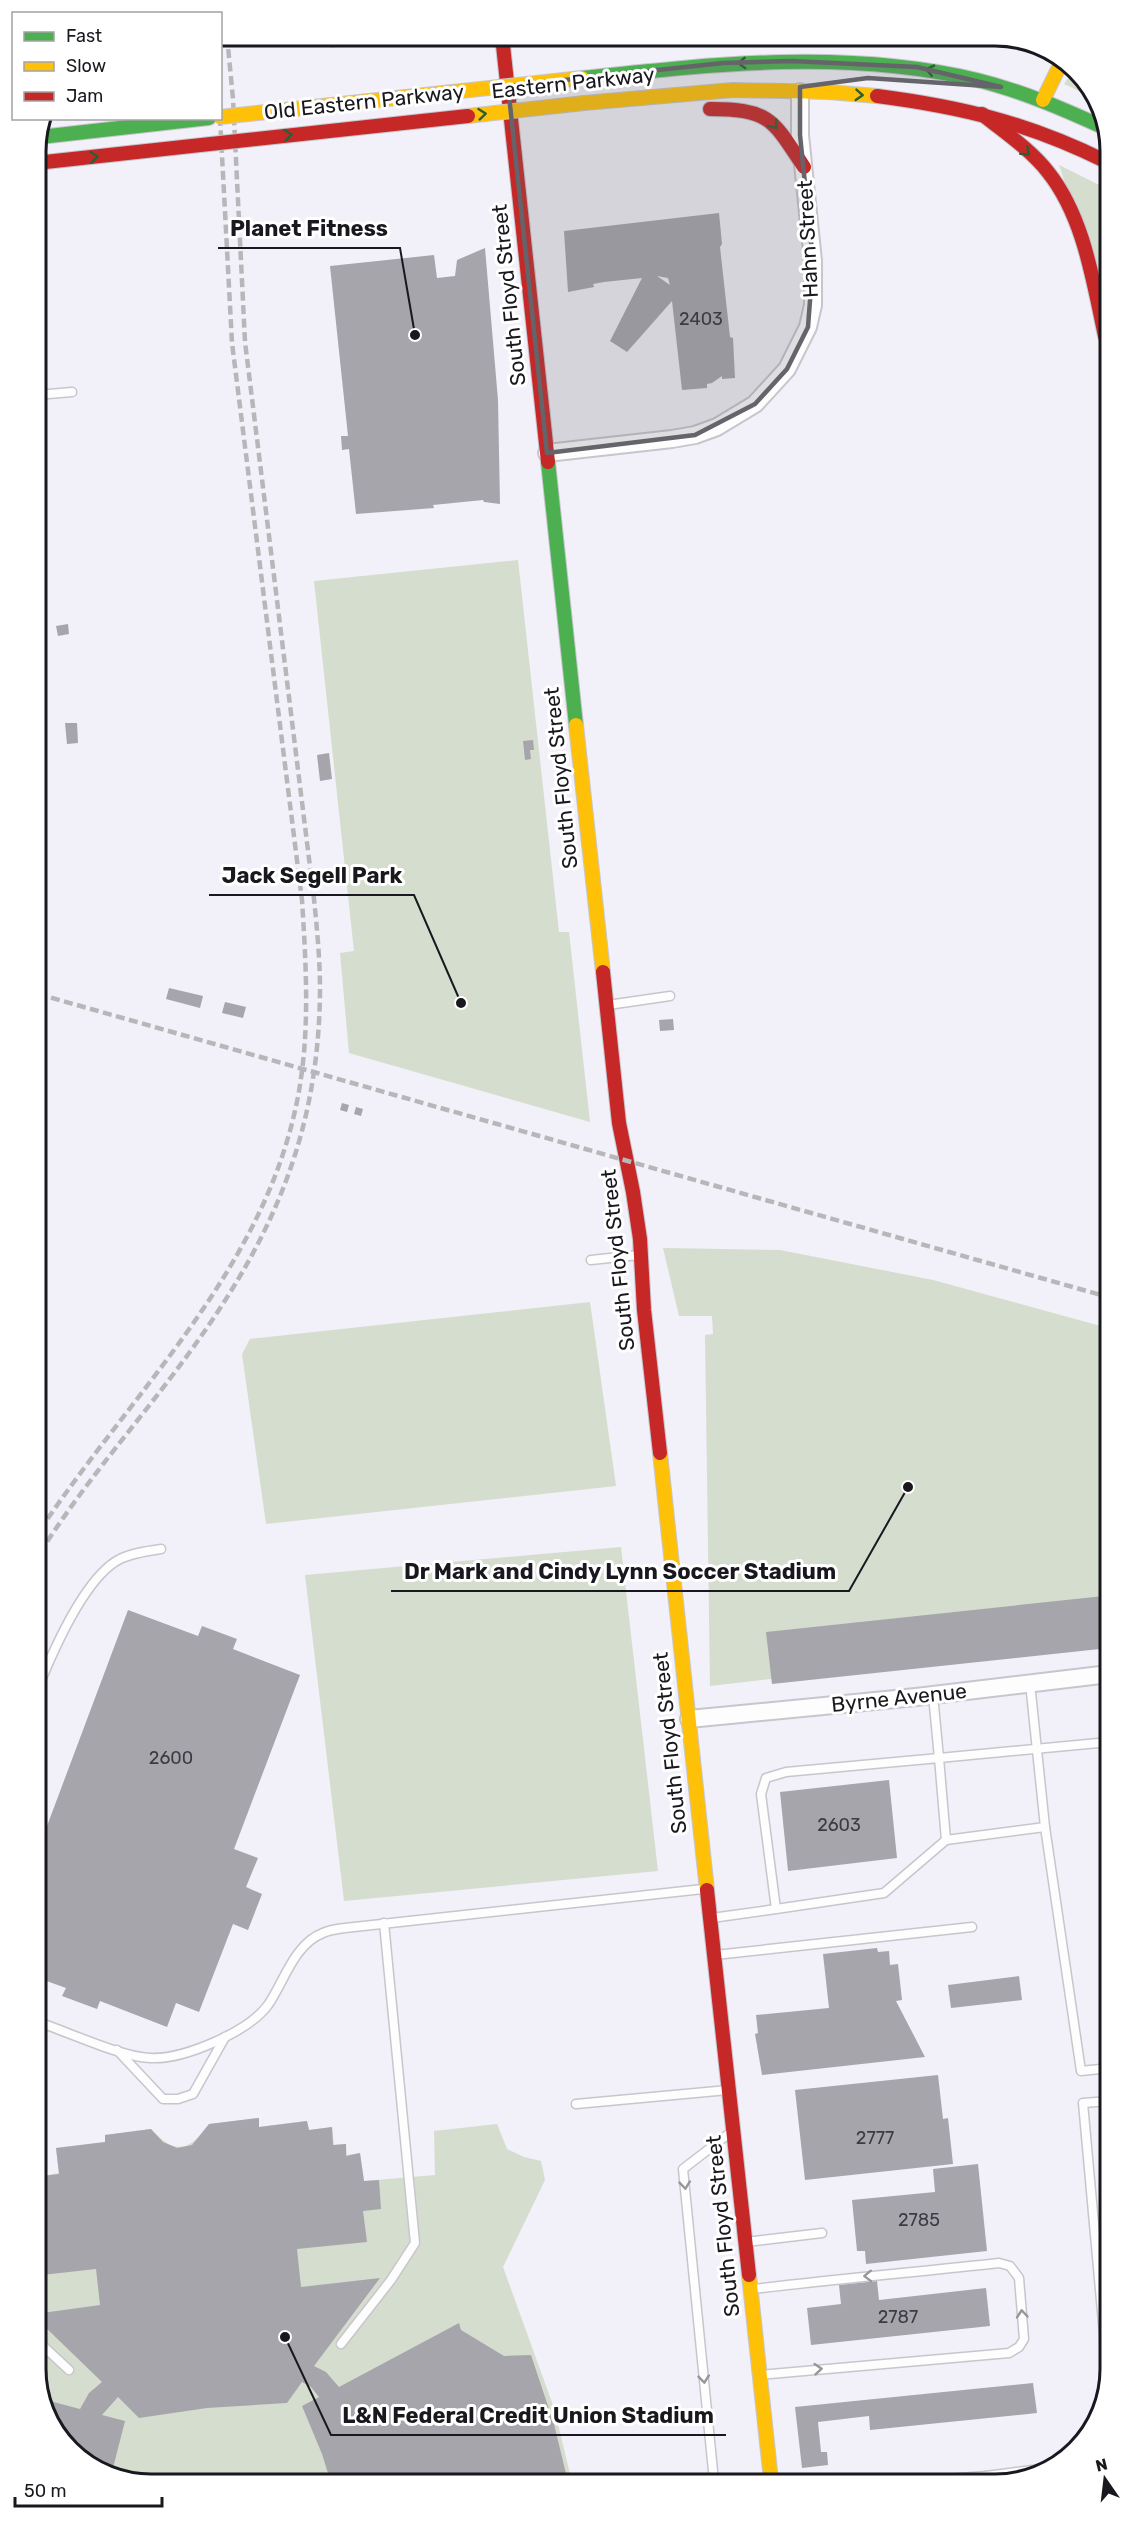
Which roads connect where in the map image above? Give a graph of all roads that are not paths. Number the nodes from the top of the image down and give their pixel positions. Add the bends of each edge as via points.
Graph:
1 (503, 47) edge
2 (1059, 68) edge
3 (868, 78) dead end
4 (849, 80) dead end
5 (508, 87) junction
6 (1001, 87) junction
7 (800, 92) junction
8 (638, 98) junction
9 (1043, 100) junction
10 (982, 114) junction
11 (222, 118) edge
12 (222, 118) edge
13 (191, 120) edge
14 (200, 120) edge
15 (1096, 124) edge
16 (48, 136) edge
17 (48, 136) edge
18 (1100, 158) edge
19 (47, 162) edge
20 (804, 167) junction
21 (1100, 315) edge
22 (72, 392) dead end
23 (47, 394) edge
24 (547, 453) junction
25 (670, 996) dead end
26 (606, 1005) junction
27 (640, 1255) junction
28 (591, 1260) dead end
29 (160, 1549) dead end
30 (46, 1670) edge
31 (1100, 1675) edge
32 (1030, 1683) junction
33 (933, 1695) junction
34 (689, 1719) junction
35 (1100, 1743) edge
36 (1035, 1750) junction
37 (939, 1758) junction
38 (1045, 1827) junction
39 (946, 1840) junction
40 (707, 1888) junction
41 (776, 1909) junction
42 (710, 1918) junction
43 (384, 1923) junction
44 (972, 1927) dead end
45 (714, 1955) junction
46 (46, 2025) edge
47 (225, 2037) junction
48 (117, 2050) junction
49 (1100, 2069) edge
50 (729, 2090) junction
51 (1100, 2102) edge
52 (576, 2104) dead end
53 (733, 2129) junction
54 (822, 2233) dead end
55 (746, 2242) junction
56 (751, 2289) junction
57 (1100, 2290) edge
58 (341, 2344) dead end
59 (46, 2349) edge
60 (69, 2370) dead end
61 (760, 2375) junction
62 (713, 2474) edge
63 (770, 2474) edge

1 - 5 main road, South Floyd Street
2 - 9 main road
3 - 6 main road
4 - 7 main road via 813,83
5 - 11 street, Old Eastern Parkway
5 - 24 main road, South Floyd Street
6 - 9 main road, Eastern Parkway
6 -> 12 main road, Eastern Parkway, bridge via 917,67 864,62 723,63
7 - 8 main road, Eastern Parkway via 733,90
7 -> 10 main road, Eastern Parkway via 936,104
7 - 20 street, Hahn Street
19 -> 8 main road, Eastern Parkway, bridge
8 -> 20 main road via 695,108 740,108 767,117 776,123
9 - 15 main road, Eastern Parkway
10 - 18 main road, Eastern Parkway via 1061,138
10 -> 21 main road via 1052,178 1083,244
13 - 17 main road
14 - 16 street, Old Eastern Parkway
20 - 24 street, Hahn Street via 813,305 799,349 772,387 737,417 695,435
22 - 23 lane
24 - 26 main road, South Floyd Street
25 - 26 lane
26 - 27 main road, South Floyd Street via 619,1123 629,1163
27 - 28 lane
27 - 34 main road, South Floyd Street
29 - 30 lane via 120,1559 94,1581
31 - 32 street, Byrne Avenue
32 - 33 street, Byrne Avenue
32 - 36 lane
33 - 34 street, Byrne Avenue
33 - 37 lane
34 - 40 main road, South Floyd Street
35 - 36 lane
36 - 37 lane
36 - 38 lane
37 - 39 lane
37 - 41 lane via 786,1772 766,1778 761,1794
38 - 39 lane
38 - 49 lane via 1081,2071
39 - 41 lane via 884,1893
40 - 42 main road, South Floyd Street
40 - 43 lane
41 - 42 lane
42 - 45 main road, South Floyd Street
43 - 47 lane via 345,1928 315,1938 293,1960 267,2006 241,2029
43 - 58 lane via 415,2243
44 - 45 lane
45 - 50 main road, South Floyd Street
46 - 48 lane
47 - 48 lane via 196,2050 150,2058
47 - 48 lane via 192,2094 178,2099 163,2099
50 - 52 lane
50 - 53 main road, South Floyd Street
51 - 57 lane via 1083,2103
53 - 55 main road, South Floyd Street
53 -> 62 lane via 684,2169
54 - 55 lane
55 - 56 main road, South Floyd Street
56 - 61 main road, South Floyd Street
61 -> 56 lane via 1009,2353 1024,2339 1019,2278 1010,2266 999,2263
59 - 60 lane
61 - 63 main road, South Floyd Street

